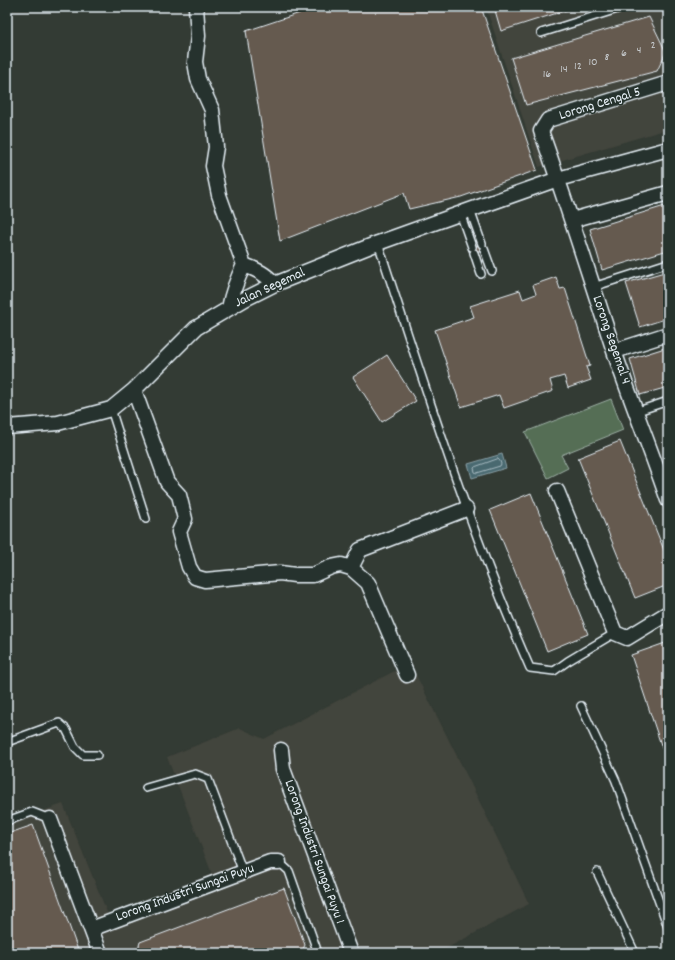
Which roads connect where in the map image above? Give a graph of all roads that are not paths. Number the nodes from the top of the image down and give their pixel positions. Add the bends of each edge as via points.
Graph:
1 (196, 7) edge
2 (624, 7) edge
3 (541, 33) dead end
4 (668, 83) edge
5 (668, 149) edge
6 (558, 179) junction
7 (668, 193) edge
8 (465, 211) junction
9 (572, 220) junction
10 (378, 243) junction
11 (668, 263) edge
12 (244, 265) junction
13 (492, 271) dead end
14 (481, 274) dead end
15 (275, 284) junction
16 (593, 287) junction
17 (229, 308) junction
18 (668, 334) edge
19 (615, 352) junction
20 (134, 390) junction
21 (668, 401) edge
22 (111, 410) junction
23 (635, 412) junction
24 (7, 427) edge
25 (663, 470) edge
26 (557, 491) dead end
27 (668, 500) edge
28 (466, 509) junction
29 (146, 519) dead end
30 (351, 568) junction
31 (668, 613) edge
32 (614, 633) junction
33 (407, 675) dead end
34 (581, 706) dead end
35 (7, 742) edge
36 (280, 750) dead end
37 (96, 755) dead end
38 (146, 788) dead end
39 (50, 819) joint
40 (7, 821) edge
41 (280, 862) joint
42 (243, 872) junction
43 (597, 872) dead end
44 (668, 927) edge
45 (91, 928) junction
46 (348, 952) edge
47 (100, 953) edge
48 (318, 953) edge
49 (635, 953) edge

1 - 12 street via 198,36 195,62 198,79 212,110 216,147 214,166 219,195
2 - 3 lane
4 - 6 street, Lorong Cengal 5 via 548,120 541,132
5 - 6 street, Jalan Segemal
6 - 8 street, Jalan Segemal
6 - 9 street, Lorong Segemal 4
7 - 9 street
8 - 10 street, Jalan Segemal
8 - 13 lane via 483,246
8 - 14 lane
9 - 16 street, Lorong Segemal 4
10 - 15 street, Jalan Segemal
10 - 28 lane
11 - 16 lane
12 - 15 street via 264,274
12 - 17 street
15 - 17 street, Jalan Segemal
16 - 19 street, Lorong Segemal 4
17 - 20 street, Jalan Segemal via 184,338
18 - 19 street
19 - 23 street, Lorong Segemal 4
20 - 22 street, Jalan Segemal
20 - 30 street via 167,482 179,495 185,519 179,532 189,567 195,577 205,580 280,573 313,575 331,566
21 - 23 lane
22 - 24 street, Jalan Segemal via 58,423
22 - 29 lane
23 - 25 street, Lorong Segemal 4
25 - 27 street, Lorong Segemal 4
26 - 32 street
28 - 30 street via 360,550
28 - 32 lane via 530,668 554,671
30 - 33 street via 368,583
31 - 32 street via 627,638
34 - 44 lane via 616,781
35 - 37 lane via 59,723 83,755
36 - 46 street, Lorong Industri Sungai Puyu 1 via 283,769
38 - 42 lane via 195,774 208,779
39 - 40 lane via 32,812
39 - 45 street
41 - 42 street, Lorong Industri Sungai Puyu via 270,862
41 - 48 lane via 288,871
42 - 45 street, Lorong Industri Sungai Puyu
43 - 49 lane
45 - 47 street

